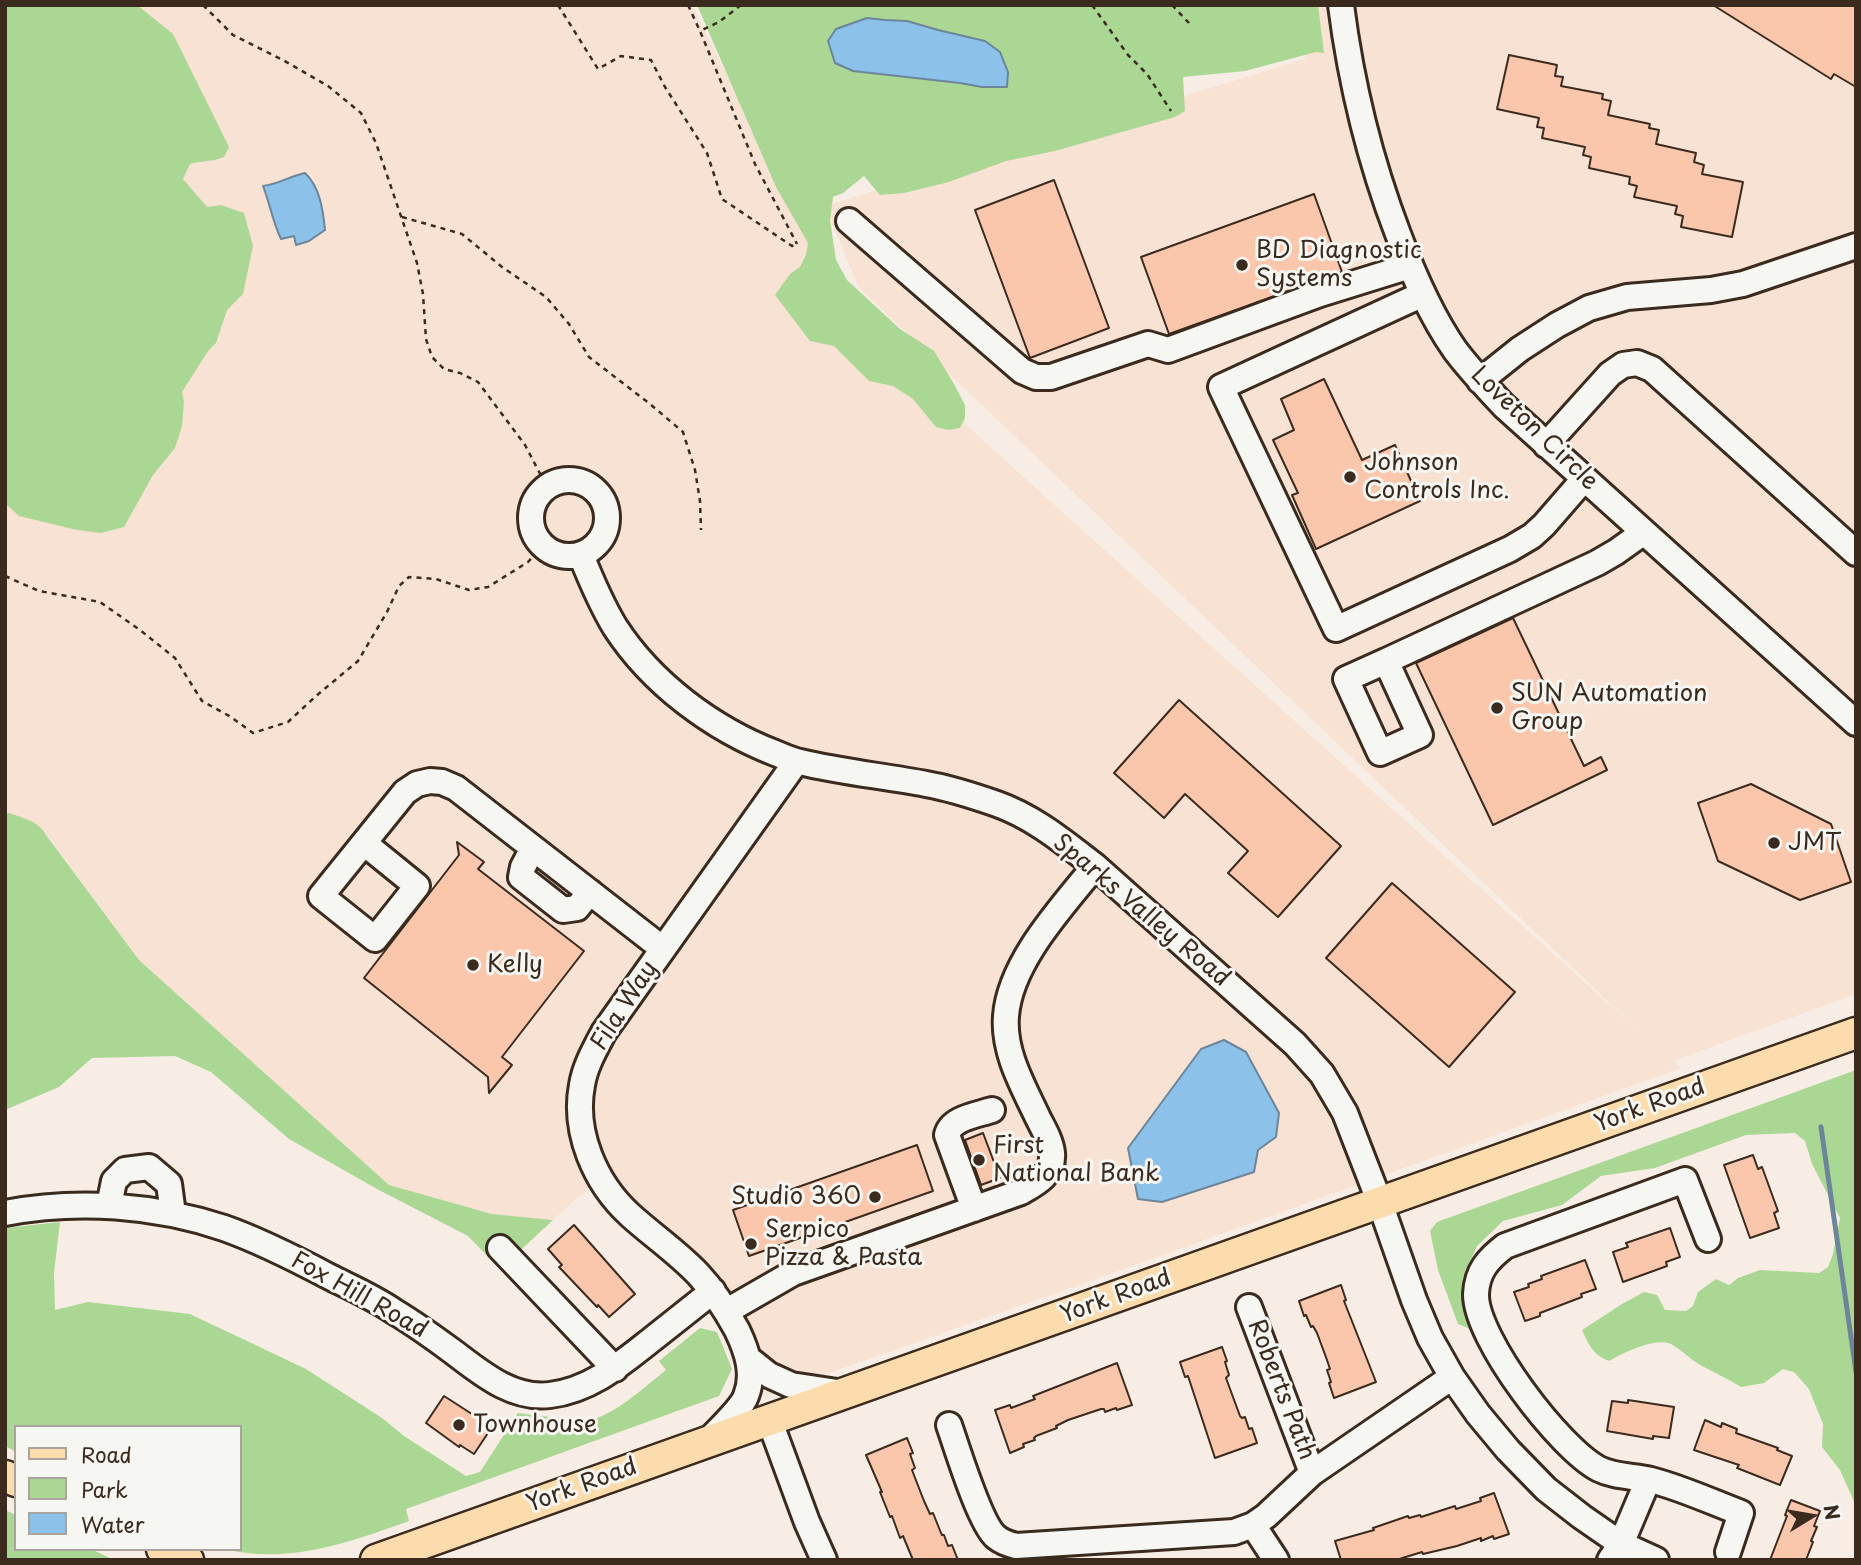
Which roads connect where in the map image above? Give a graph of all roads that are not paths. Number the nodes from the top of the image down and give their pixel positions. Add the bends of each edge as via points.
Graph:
1 (1340, 5) edge
2 (849, 221) dead end
3 (1856, 246) edge
4 (1410, 266) junction
5 (1423, 294) junction
6 (1480, 381) junction
7 (1546, 445) junction
8 (1584, 479) junction
9 (1643, 532) junction
10 (1854, 549) edge
11 (581, 555) junction
12 (1386, 660) dead end
13 (1856, 723) edge
14 (796, 762) junction
15 (364, 843) dead end
16 (1095, 866) junction
17 (663, 949) junction
18 (1856, 1033) edge
19 (992, 1110) dead end
20 (1380, 1203) junction
21 (109, 1206) junction
22 (974, 1209) junction
23 (5, 1213) edge
24 (173, 1214) junction
25 (1707, 1238) dead end
26 (500, 1248) dead end
27 (713, 1291) junction
28 (1249, 1307) dead end
29 (727, 1311) junction
30 (749, 1359) junction
31 (615, 1369) junction
32 (1452, 1377) junction
33 (844, 1393) junction
34 (769, 1419) junction
35 (949, 1425) dead end
36 (708, 1441) junction
37 (1312, 1473) junction
38 (1648, 1479) junction
39 (1253, 1525) junction
40 (167, 1551) edge
41 (1616, 1552) edge
42 (1728, 1552) dead end
43 (188, 1560) edge
44 (376, 1560) edge
45 (824, 1560) edge
46 (1276, 1560) edge
47 (1656, 1560) edge

1 - 4 street, Loveton Circle via 1368,141
2 - 4 street via 1022,371 1036,377 1051,377 1148,344 1168,349
3 - 6 street via 1744,285 1627,297 1589,308 1539,337
4 - 5 street, Loveton Circle
5 - 6 street, Loveton Circle
5 - 8 street via 1221,387 1336,629 1532,536
6 - 7 street, Loveton Circle
7 - 8 street, Loveton Circle
7 - 10 street via 1610,374 1637,363 1652,369
8 - 9 street, Loveton Circle
9 - 12 street via 1597,563
9 - 13 street, Loveton Circle
11 - 11 street via 593,549 607,526 603,500 583,483 557,482 538,495 530,518 532,530 542,546 557,555
11 - 14 street, Sparks Valley Road via 615,627 665,684 727,731
14 - 16 street, Sparks Valley Road via 925,784 999,805 1064,841
14 - 17 street, Fila Way
15 - 17 street via 405,792 417,784 442,782 456,788
16 - 20 street, Sparks Valley Road via 1309,1058 1345,1113
16 - 22 street via 1028,955 1012,988 1006,1017 1007,1042 1017,1072 1052,1154 1048,1170 1040,1182
17 - 27 street, Fila Way via 595,1049 582,1083 581,1122 589,1156 611,1194
18 - 20 main road, York Road
19 - 22 street via 948,1128
20 - 32 street, Sparks Valley Road via 1414,1300
20 - 33 main road, York Road
21 - 23 street, Fox Hill Road
21 - 24 street, Fox Hill Road
21 - 24 street via 114,1181 125,1170 149,1167 169,1184
22 - 29 street via 793,1273
24 - 31 street, Fox Hill Road via 224,1228 307,1265 393,1310 513,1390 548,1396 584,1386
25 - 38 street via 1685,1180 1505,1246 1478,1274 1476,1296 1488,1334 1524,1392 1559,1435 1600,1469
26 - 31 street
27 - 29 street, Fila Way
27 - 31 street, Fox Hill Road
28 - 37 street, Roberts Path
29 - 30 street, Fila Way
30 - 33 street via 791,1385
30 - 36 street, Fila Way via 745,1399
32 - 37 street, Roberts Path
32 - 41 street, Sparks Valley Road via 1508,1450
33 - 34 main road, York Road
34 - 36 main road, York Road
34 - 45 street
35 - 39 street via 980,1510 993,1536 1004,1543 1197,1536
36 - 44 main road, York Road
37 - 39 street, Roberts Path
38 - 41 street
38 - 42 street via 1741,1514
39 - 46 street
40 - 43 main road
41 - 47 street, Sparks Valley Road

